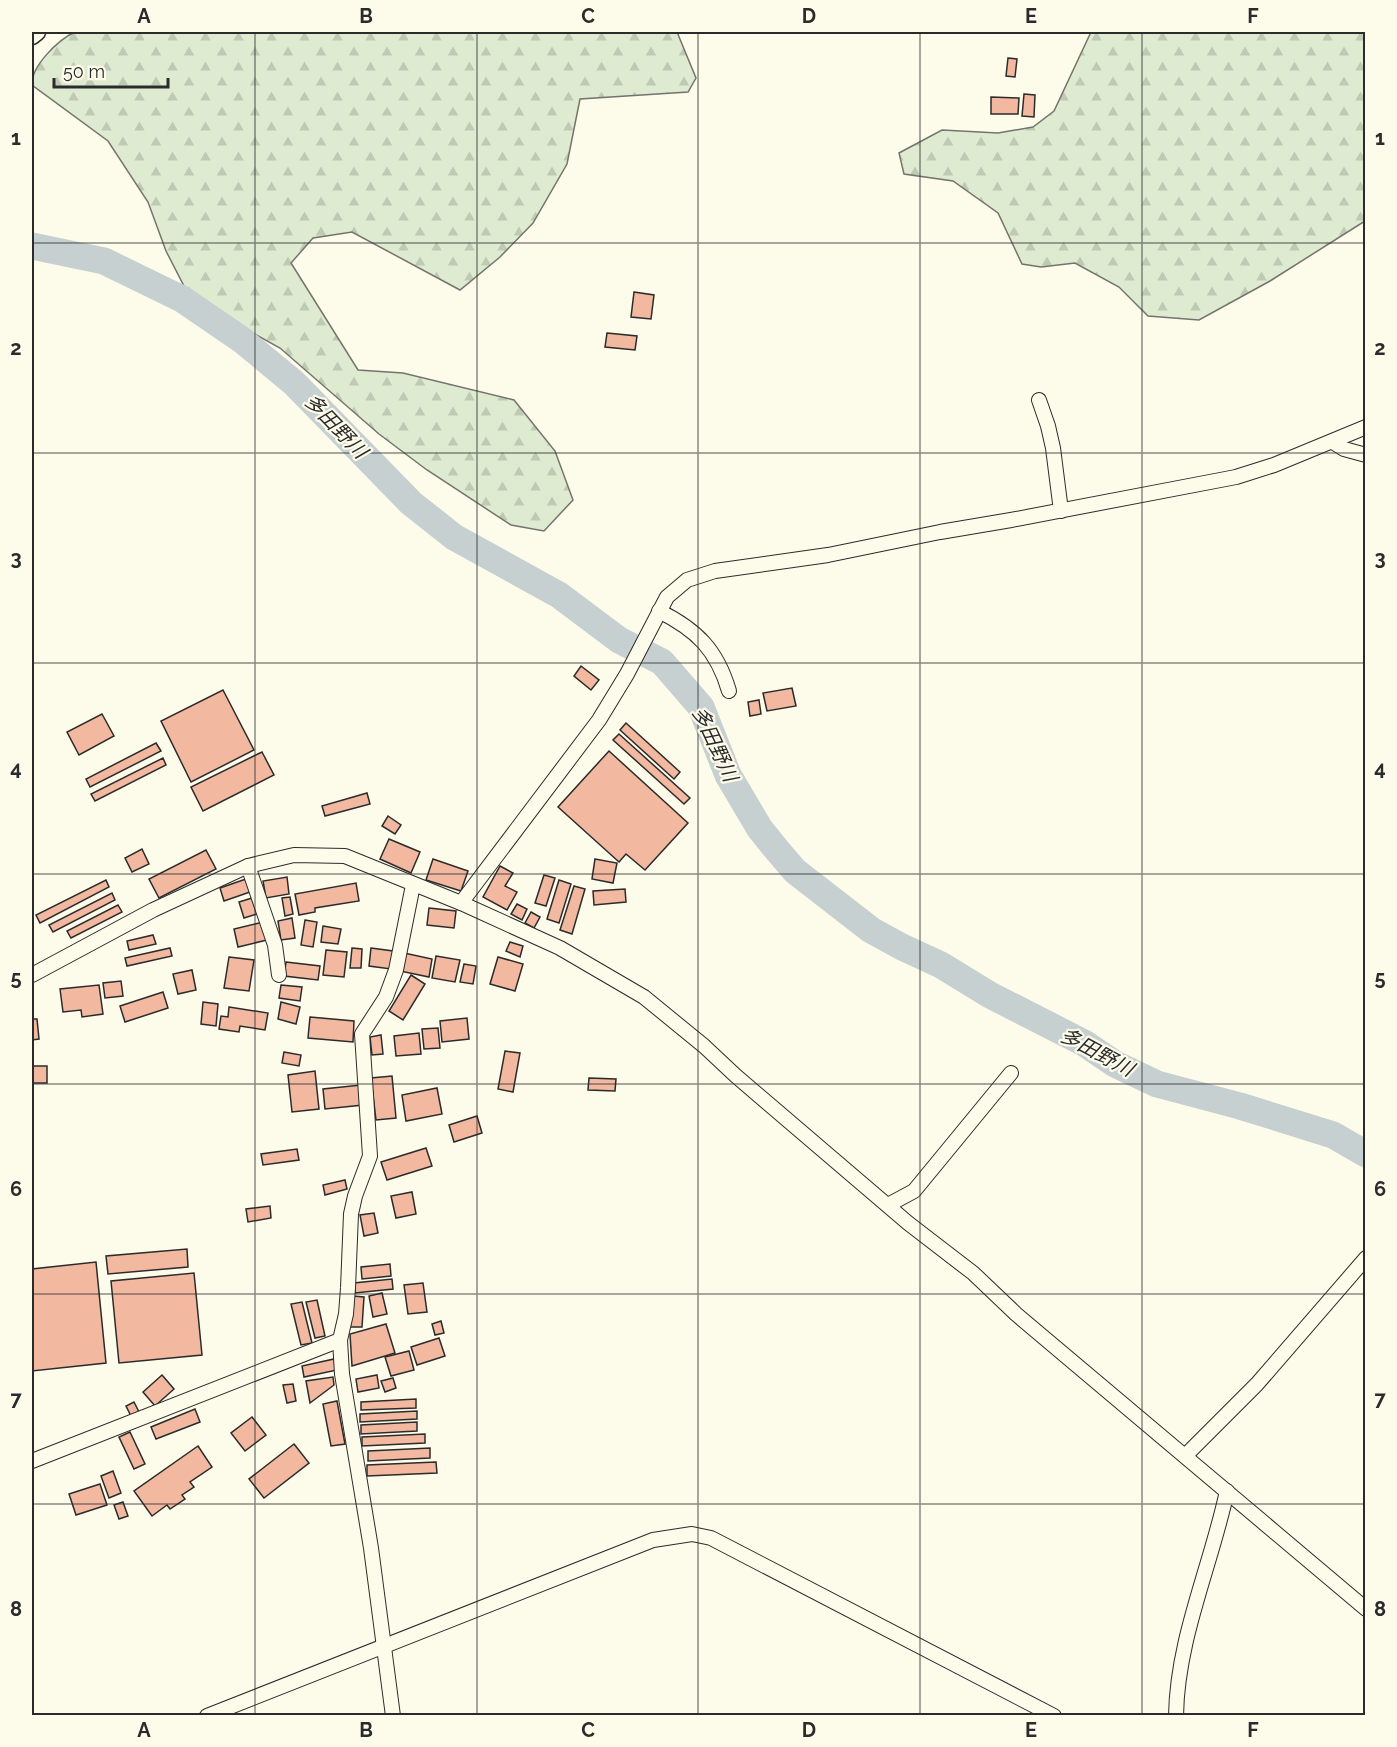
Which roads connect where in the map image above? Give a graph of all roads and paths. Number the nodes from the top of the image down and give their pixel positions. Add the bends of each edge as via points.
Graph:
1 (37, 32) edge
2 (32, 36) edge
3 (1039, 400) dead end
4 (1365, 427) edge
5 (1333, 442) junction
6 (1365, 455) edge
7 (1061, 511) junction
8 (657, 614) junction
9 (729, 691) dead end
10 (248, 866) junction
11 (413, 885) junction
12 (461, 903) junction
13 (32, 975) edge
14 (279, 975) dead end
15 (1011, 1072) dead end
16 (888, 1205) junction
17 (1365, 1258) edge
18 (340, 1340) junction
19 (1185, 1456) junction
20 (32, 1461) edge
21 (1227, 1491) junction
22 (1365, 1609) edge
23 (385, 1647) junction
24 (207, 1716) edge
25 (393, 1716) edge
26 (1054, 1716) edge
27 (1176, 1716) edge

1 - 2 street
3 - 7 street via 1053,448
4 - 5 street
5 - 6 street
5 - 7 street via 1236,477
7 - 8 street via 828,555 715,571 687,580 675,589
8 - 9 street via 675,619 699,635 717,662
8 - 12 street via 599,720
10 - 11 street via 294,855 345,856
10 - 13 street via 153,910
10 - 14 street via 275,945
11 - 12 street
11 - 18 street via 396,970 386,997 362,1034 370,1156 351,1214 348,1288
12 - 16 street via 560,948 644,997
15 - 16 street via 914,1191
16 - 19 street
17 - 19 street via 1257,1384
18 - 20 street
18 - 23 street
19 - 21 street
21 - 22 street
21 - 27 street via 1179,1669
23 - 24 street
23 - 25 street
23 - 26 street via 653,1540 692,1534 711,1538

